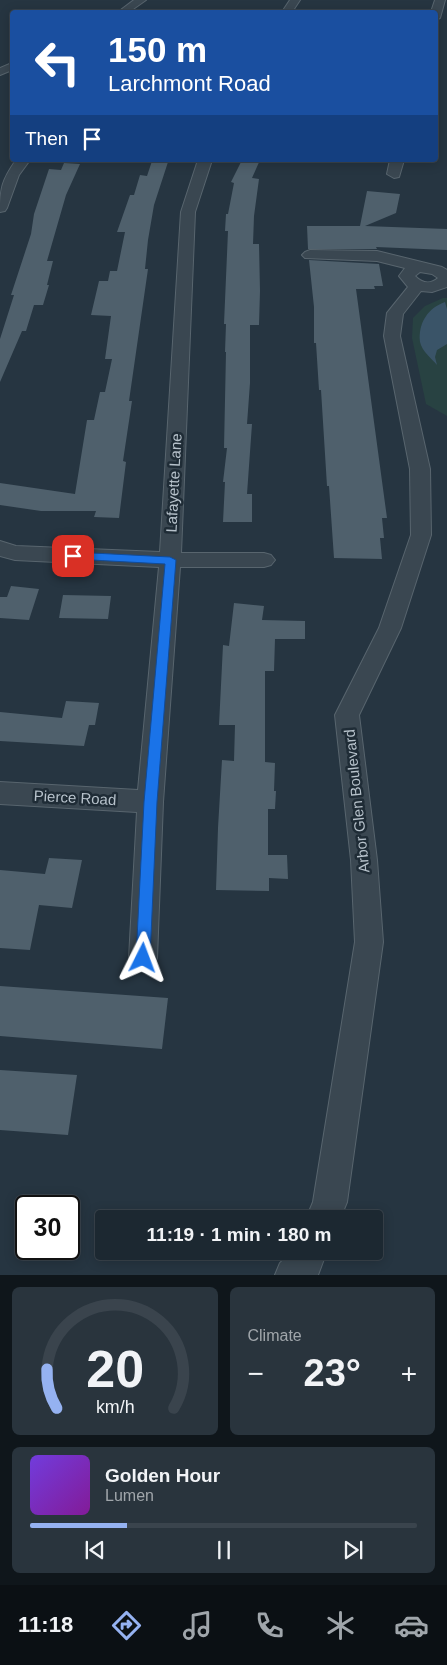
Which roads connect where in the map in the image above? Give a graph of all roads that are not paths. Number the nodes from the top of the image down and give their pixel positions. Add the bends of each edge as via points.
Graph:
1 (141, 0) edge
2 (126, 10) edge
3 (22, 162) edge
4 (205, 162) edge
5 (397, 162) edge
6 (394, 174) dead end
7 (0, 208) edge
8 (310, 255) dead end
9 (0, 548) edge
10 (170, 560) junction
11 (264, 560) dead end
12 (0, 793) edge
13 (150, 802) junction
14 (143, 958) dead end
15 (327, 1210) edge
16 (307, 1260) edge
17 (292, 1275) edge

1 - 2 street
3 - 7 street via 12,175
4 - 10 street, Lafayette Lane via 188,212
5 - 6 street
8 - 15 street, Arbor Glen Boulevard via 377,256 418,276 395,313 392,336 420,469 421,536 390,628 348,715 364,860 369,942
9 - 10 street via 15,553
10 - 11 street
10 - 13 street, Lafayette Lane
12 - 13 street, Pierce Road
13 - 14 street, Lafayette Lane
16 - 17 street

